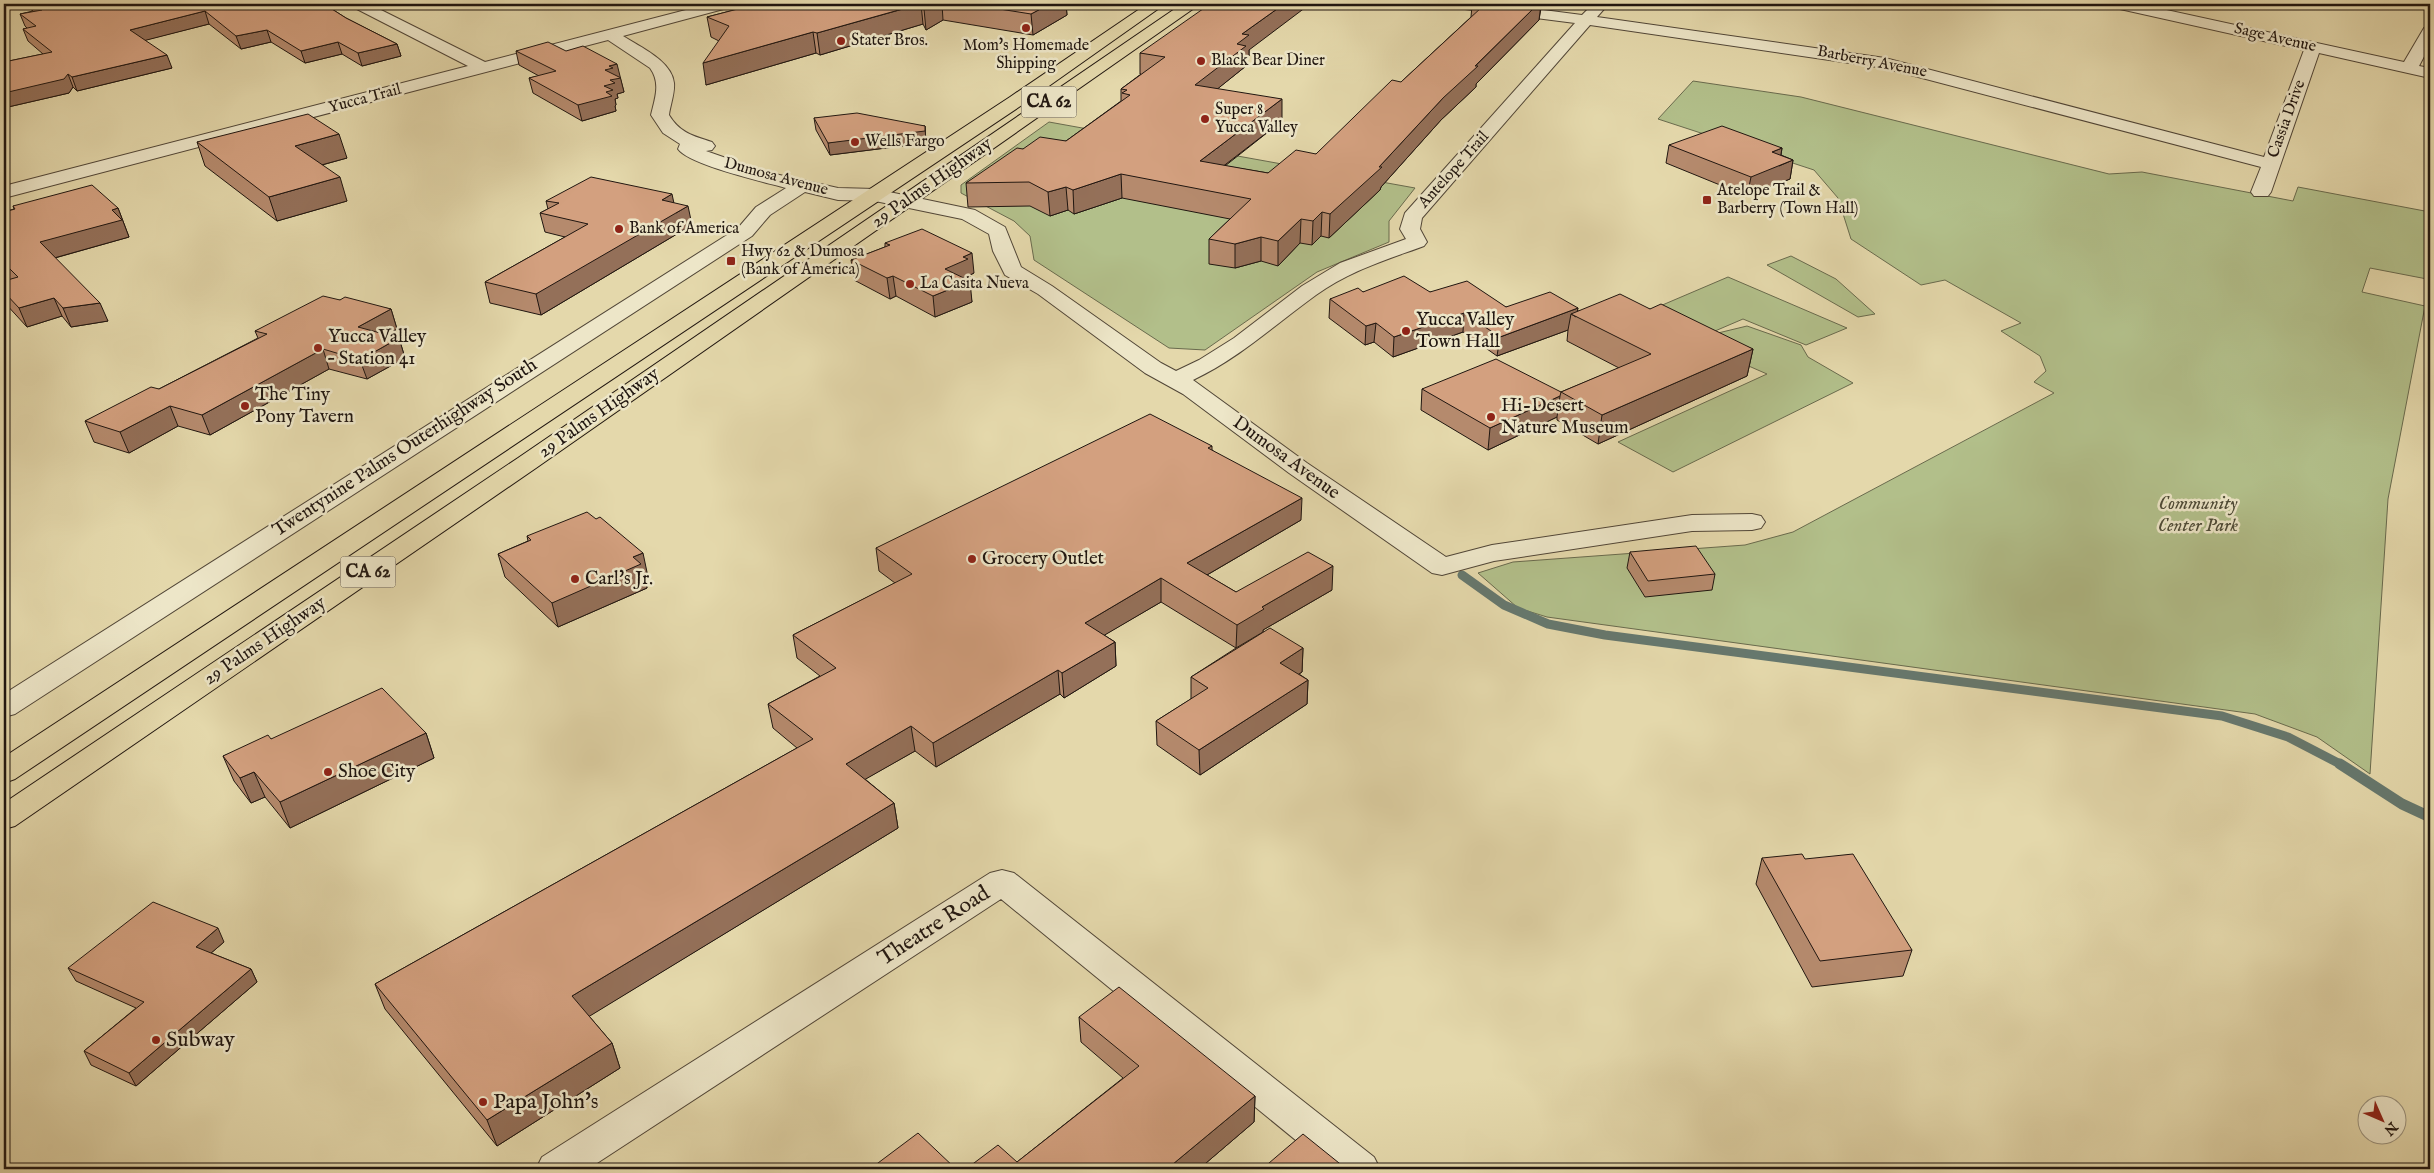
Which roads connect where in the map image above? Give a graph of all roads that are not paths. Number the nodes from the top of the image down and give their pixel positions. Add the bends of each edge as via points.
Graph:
1 (358, 4) edge
2 (726, 4) edge
3 (1157, 4) edge
4 (1192, 4) edge
5 (1465, 4) edge
6 (1601, 4) edge
7 (2120, 4) edge
8 (1587, 20) junction
9 (2430, 31) edge
10 (610, 34) junction
11 (2313, 47) junction
12 (484, 68) junction
13 (2409, 68) junction
14 (2430, 73) edge
15 (689, 143) junction
16 (2270, 164) junction
17 (803, 186) junction
18 (4, 192) edge
19 (2261, 192) dead end
20 (875, 195) junction
21 (905, 201) junction
22 (1175, 380) junction
23 (1752, 522) dead end
24 (4, 706) edge
25 (4, 772) edge
26 (4, 818) edge
27 (556, 1169) edge
28 (1360, 1169) edge

1 - 12 street
2 - 10 street, Yucca Trail
3 - 20 main road, 29 Palms Highway / CA 62
4 - 21 main road, 29 Palms Highway / CA 62
5 - 8 street, Barberry Avenue
6 - 8 street, Antelope Trail
7 - 11 street, Sage Avenue
8 - 16 street, Barberry Avenue via 1885,63
8 - 22 street, Antelope Trail via 1412,217 1410,229 1417,242 1347,267 1309,290 1242,343
9 - 13 street
10 - 12 street, Yucca Trail
10 - 15 street, Dumosa Avenue via 656,65 666,84 660,115 668,130
11 - 13 street, Sage Avenue
11 - 16 street, Cassia Drive
12 - 18 street, Yucca Trail
13 - 14 street, Sage Avenue
15 - 17 street, Dumosa Avenue via 687,149 705,158
15 - 20 street, Dumosa Avenue via 704,145 739,160 851,185
16 - 19 street, Cassia Drive
17 - 20 street, Dumosa Avenue via 838,194
17 - 24 street, Twentynine Palms Outerhighway South via 764,212 745,232
20 - 21 street, Dumosa Avenue
20 - 25 main road, 29 Palms Highway / CA 62
21 - 22 street, Dumosa Avenue via 968,214 998,230 1012,271 1045,290 1153,368
21 - 26 main road, 29 Palms Highway / CA 62 via 519,469
22 - 23 street, Dumosa Avenue via 1442,567 1492,553 1692,523
27 - 28 street, Theatre Road via 1002,882

